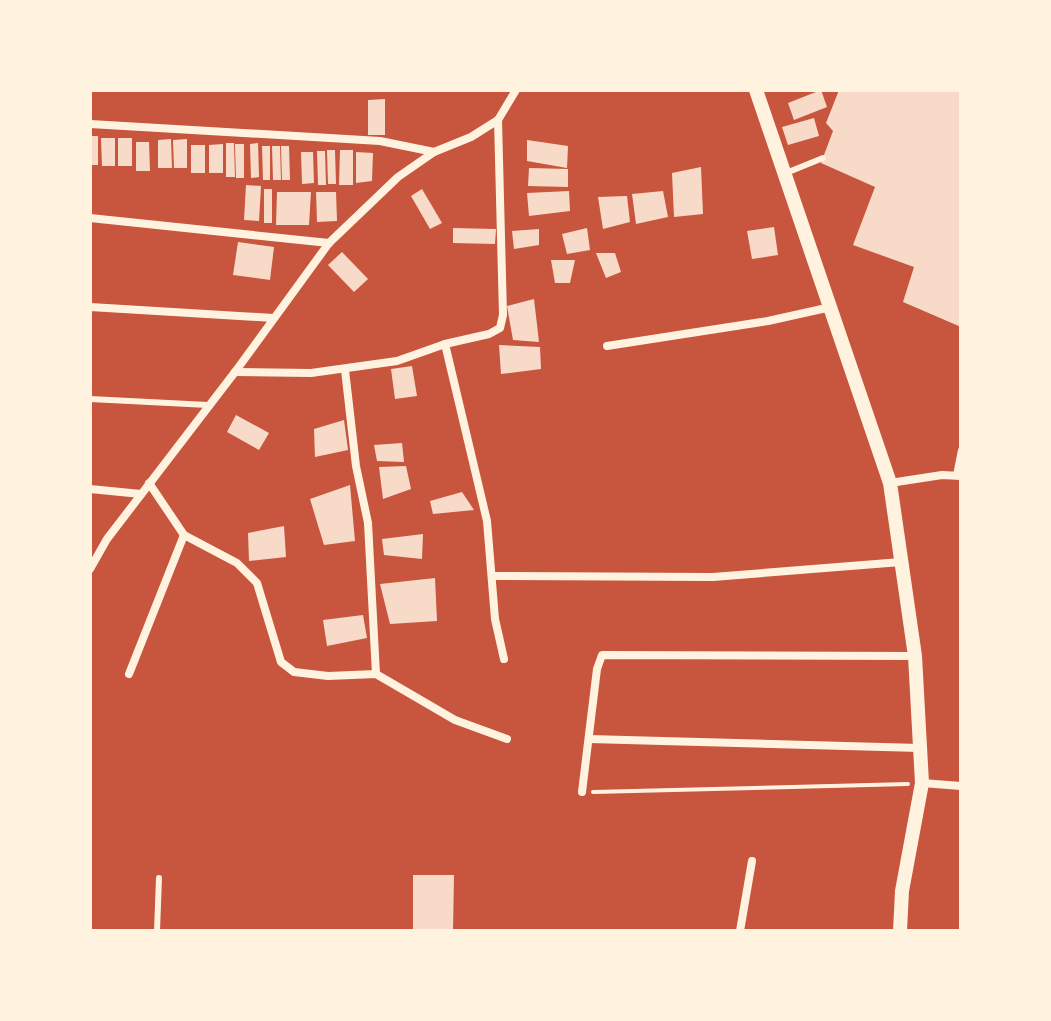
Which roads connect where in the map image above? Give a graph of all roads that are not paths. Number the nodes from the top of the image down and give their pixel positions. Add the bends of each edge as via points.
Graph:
1 (516, 90) edge
2 (756, 90) edge
3 (498, 120) junction
4 (90, 124) edge
5 (434, 152) junction
6 (823, 158) dead end
7 (786, 173) junction
8 (90, 218) edge
9 (329, 243) junction
10 (90, 307) edge
11 (831, 307) junction
12 (273, 318) junction
13 (445, 344) junction
14 (607, 346) dead end
15 (345, 370) junction
16 (235, 372) junction
17 (90, 399) edge
18 (208, 405) junction
19 (961, 450) edge
20 (958, 476) edge
21 (149, 483) junction
22 (890, 483) junction
23 (90, 489) edge
24 (141, 494) junction
25 (184, 535) junction
26 (901, 562) junction
27 (90, 569) edge
28 (492, 576) junction
29 (915, 656) junction
30 (504, 659) dead end
31 (129, 674) dead end
32 (376, 674) junction
33 (507, 739) dead end
34 (589, 739) junction
35 (920, 748) junction
36 (922, 783) junction
37 (961, 786) edge
38 (582, 792) road end
39 (752, 861) dead end
40 (159, 878) dead end
41 (157, 931) edge
42 (740, 931) edge
43 (900, 931) edge

1 - 3 street
2 - 7 street
3 - 5 street
3 - 13 street via 500,328
4 - 5 street via 380,141
5 - 9 street via 398,177
6 - 7 lane
7 - 11 street
8 - 9 street
9 - 12 street
10 - 12 street
11 - 14 street
11 - 22 street
12 - 16 street
13 - 15 street via 397,361
13 - 28 street via 487,521
15 - 16 street
15 - 32 street via 368,523
16 - 18 street
17 - 18 lane
18 - 21 street
19 - 20 lane
20 - 22 street
21 - 24 street
21 - 25 street
22 - 26 street
23 - 24 street
24 - 27 street
25 - 31 street
25 - 32 street via 237,563 257,583 281,662 294,672
26 - 28 street via 713,577
26 - 29 street
28 - 30 street
29 - 34 street via 602,655
29 - 35 street
32 - 33 street via 455,720
34 - 35 street
34 - 38 street
35 - 36 street
36 - 37 street
36 - 43 street
39 - 42 street
40 - 41 lane

